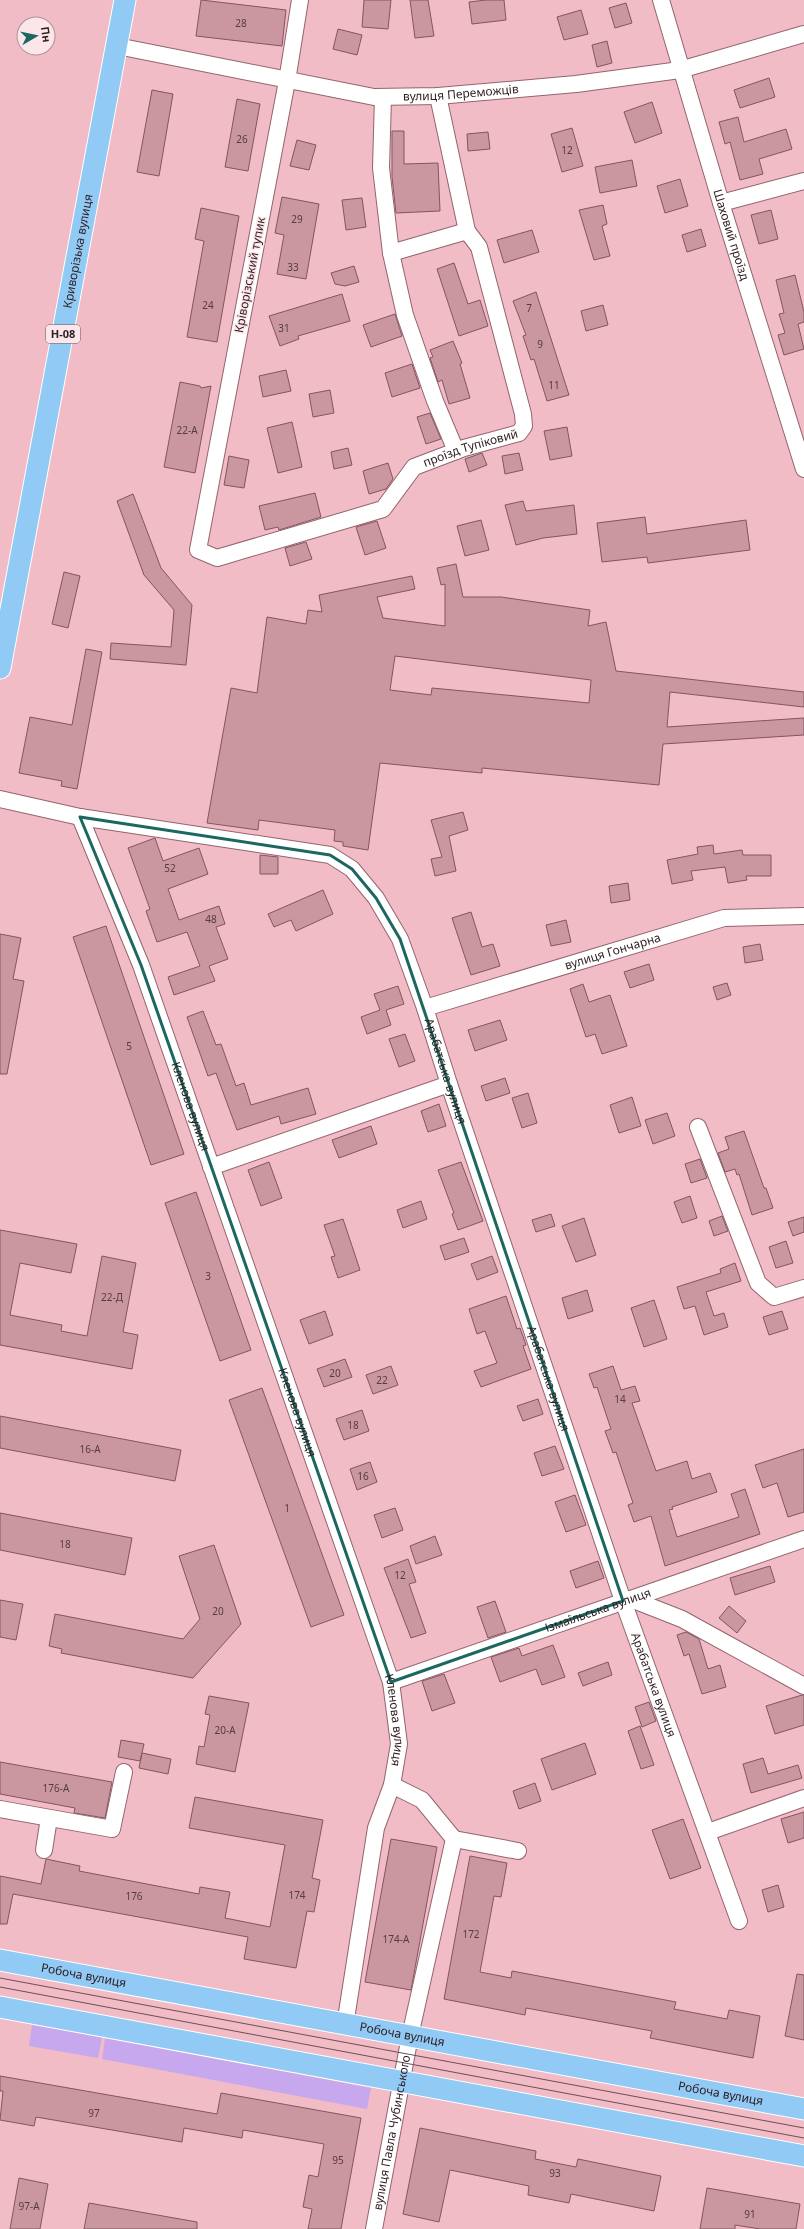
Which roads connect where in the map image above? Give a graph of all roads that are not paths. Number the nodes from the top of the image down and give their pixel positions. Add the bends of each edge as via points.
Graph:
1 (125, 0) edge
2 (300, 0) edge
3 (661, 0) edge
4 (804, 34) edge
5 (117, 46) junction
6 (680, 70) junction
7 (287, 81) junction
8 (438, 96) junction
9 (383, 97) junction
10 (804, 181) edge
11 (721, 203) junction
12 (467, 231) junction
13 (391, 253) junction
14 (799, 437) edge
15 (456, 451) junction
16 (804, 469) edge
17 (198, 550) joint
18 (0, 668) edge
19 (0, 799) edge
20 (80, 817) junction
21 (804, 916) edge
22 (425, 1008) junction
23 (449, 1084) junction
24 (698, 1126) dead end
25 (211, 1167) junction
26 (804, 1288) edge
27 (804, 1539) edge
28 (627, 1600) junction
29 (391, 1682) junction
30 (804, 1686) edge
31 (124, 1772) dead end
32 (392, 1785) junction
33 (804, 1798) edge
34 (0, 1809) edge
35 (49, 1818) junction
36 (708, 1832) junction
37 (454, 1839) junction
38 (44, 1850) dead end
39 (518, 1851) dead end
40 (739, 1921) dead end
41 (0, 1960) edge
42 (0, 2007) edge
43 (345, 2025) junction
44 (410, 2036) junction
45 (403, 2082) junction
46 (804, 2109) edge
47 (804, 2156) edge
48 (374, 2229) edge

1 - 5 main road, Криворізька вулиця / Н-08
2 - 7 street, Кріворізський тупик
3 - 6 street, Шаховий проїзд
4 - 6 street, вулиця Переможців
5 - 7 street, вулиця Переможців
5 - 18 main road, Криворізька вулиця / Н-08
6 - 8 street, вулиця Переможців via 576,84
6 - 11 street, Шаховий проїзд
7 - 9 street, вулиця Переможців
7 - 17 street, Кріворізський тупик
8 - 9 street, вулиця Переможців
8 - 12 street, проїзд Тупіковий
9 - 13 street via 381,168
10 - 11 street
11 - 14 street, Шаховий проїзд
12 - 13 street
12 - 15 street, проїзд Тупіковий via 479,247 524,426 519,433
13 - 15 street via 405,315 435,401
14 - 16 street, Шаховий проїзд
15 - 17 street, проїзд Тупіковий via 414,467 383,509 217,558
19 - 20 street
20 - 22 street, Арабатська вулиця via 330,855 352,869 376,898 400,939
20 - 25 street, Кленова вулиця via 141,965
21 - 22 street, вулиця Гончарна via 724,918
22 - 23 street, Арабатська вулиця
23 - 25 street
23 - 28 street, Арабатська вулиця
24 - 26 street via 758,1283 774,1297
25 - 29 street, Кленова вулиця
27 - 28 street, Ізмаїльська вулиця
28 - 29 street, Ізмаїльська вулиця
28 - 30 street via 682,1619
28 - 36 street, Арабатська вулиця
29 - 32 street, Кленова вулиця via 399,1744
31 - 35 street via 112,1829
32 - 37 street via 422,1800
32 - 43 street, Кленова вулиця via 376,1828
33 - 36 street
34 - 35 street
35 - 38 street
36 - 40 street, Арабатська вулиця
37 - 39 street
37 - 44 street, вулиця Павла Чубинського
41 - 43 main road, Робоча вулиця
42 - 45 main road
43 - 44 main road, Робоча вулиця
44 - 45 street, вулиця Павла Чубинського
44 - 46 main road, Робоча вулиця
45 - 47 main road
45 - 48 street, вулиця Павла Чубинського

